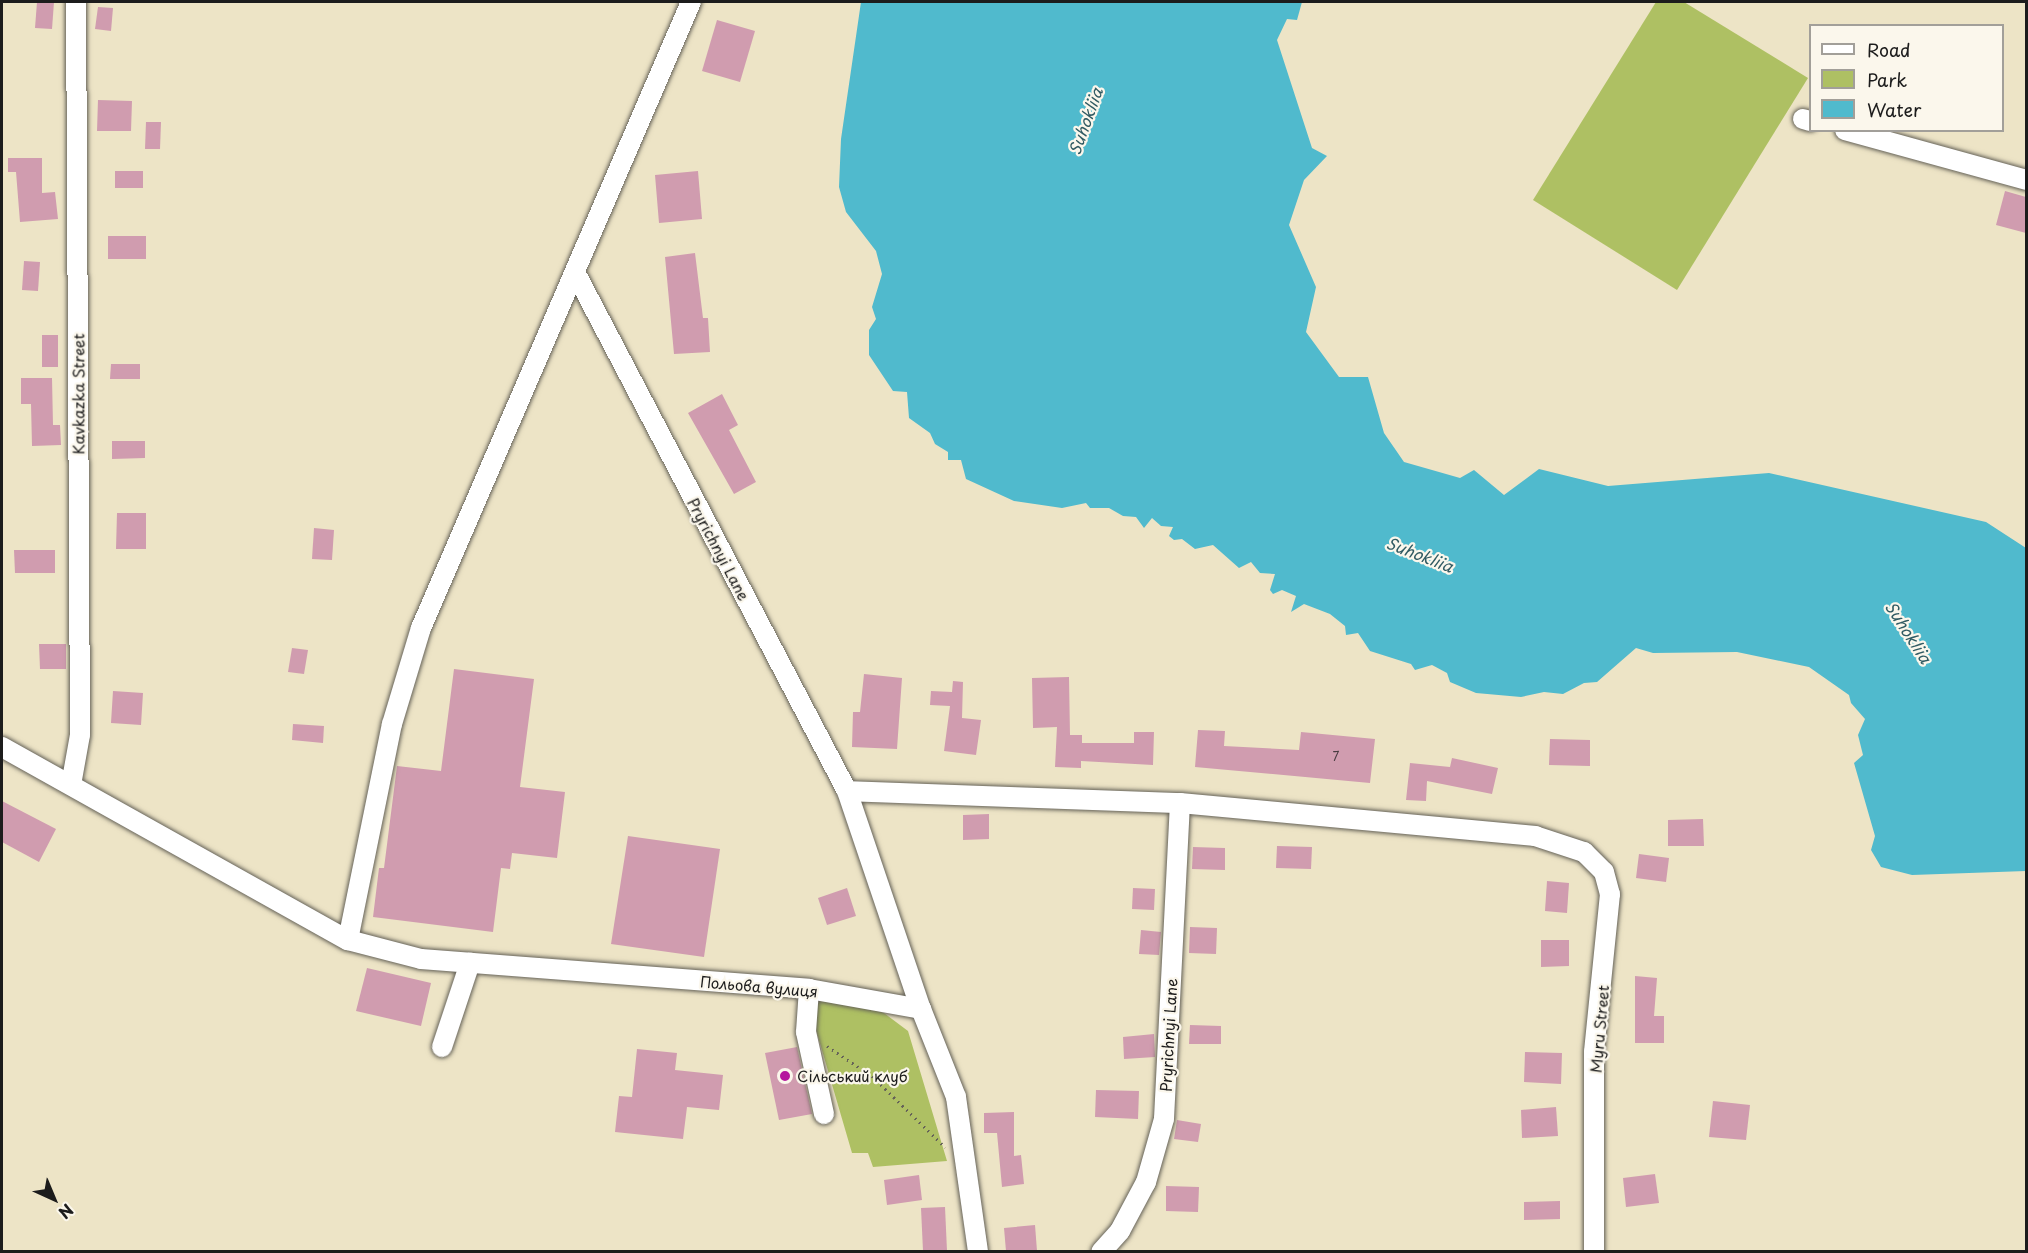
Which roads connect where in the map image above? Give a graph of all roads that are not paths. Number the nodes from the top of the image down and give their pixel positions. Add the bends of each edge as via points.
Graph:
1 (76, 2) edge
2 (691, 2) edge
3 (1852, 132) edge
4 (2026, 180) edge
5 (576, 274) junction
6 (2, 747) edge
7 (71, 786) junction
8 (847, 791) junction
9 (1180, 803) junction
10 (348, 940) junction
11 (470, 963) junction
12 (809, 988) junction
13 (921, 1009) junction
14 (442, 1047) dead end
15 (824, 1114) dead end
16 (978, 1251) edge
17 (1101, 1251) edge
18 (1594, 1251) edge

1 - 7 street, Kavkazka Street via 80,735
2 - 5 street
3 - 4 street
5 - 8 street, Pryrichnyi Lane
5 - 10 street via 421,627 392,724
6 - 7 street, Польова вулиця
7 - 10 street, Польова вулиця
8 - 9 street
8 - 13 street, Pryrichnyi Lane
9 - 17 street, Pryrichnyi Lane via 1164,1119 1146,1182 1119,1231
9 - 18 street, Myru Street via 1535,836 1584,852 1604,872 1610,894 1594,1052
10 - 11 street, Польова вулиця via 421,959
11 - 12 street, Польова вулиця
11 - 14 street
12 - 13 street, Польова вулиця
12 - 15 street via 806,1032
13 - 16 street via 956,1097

